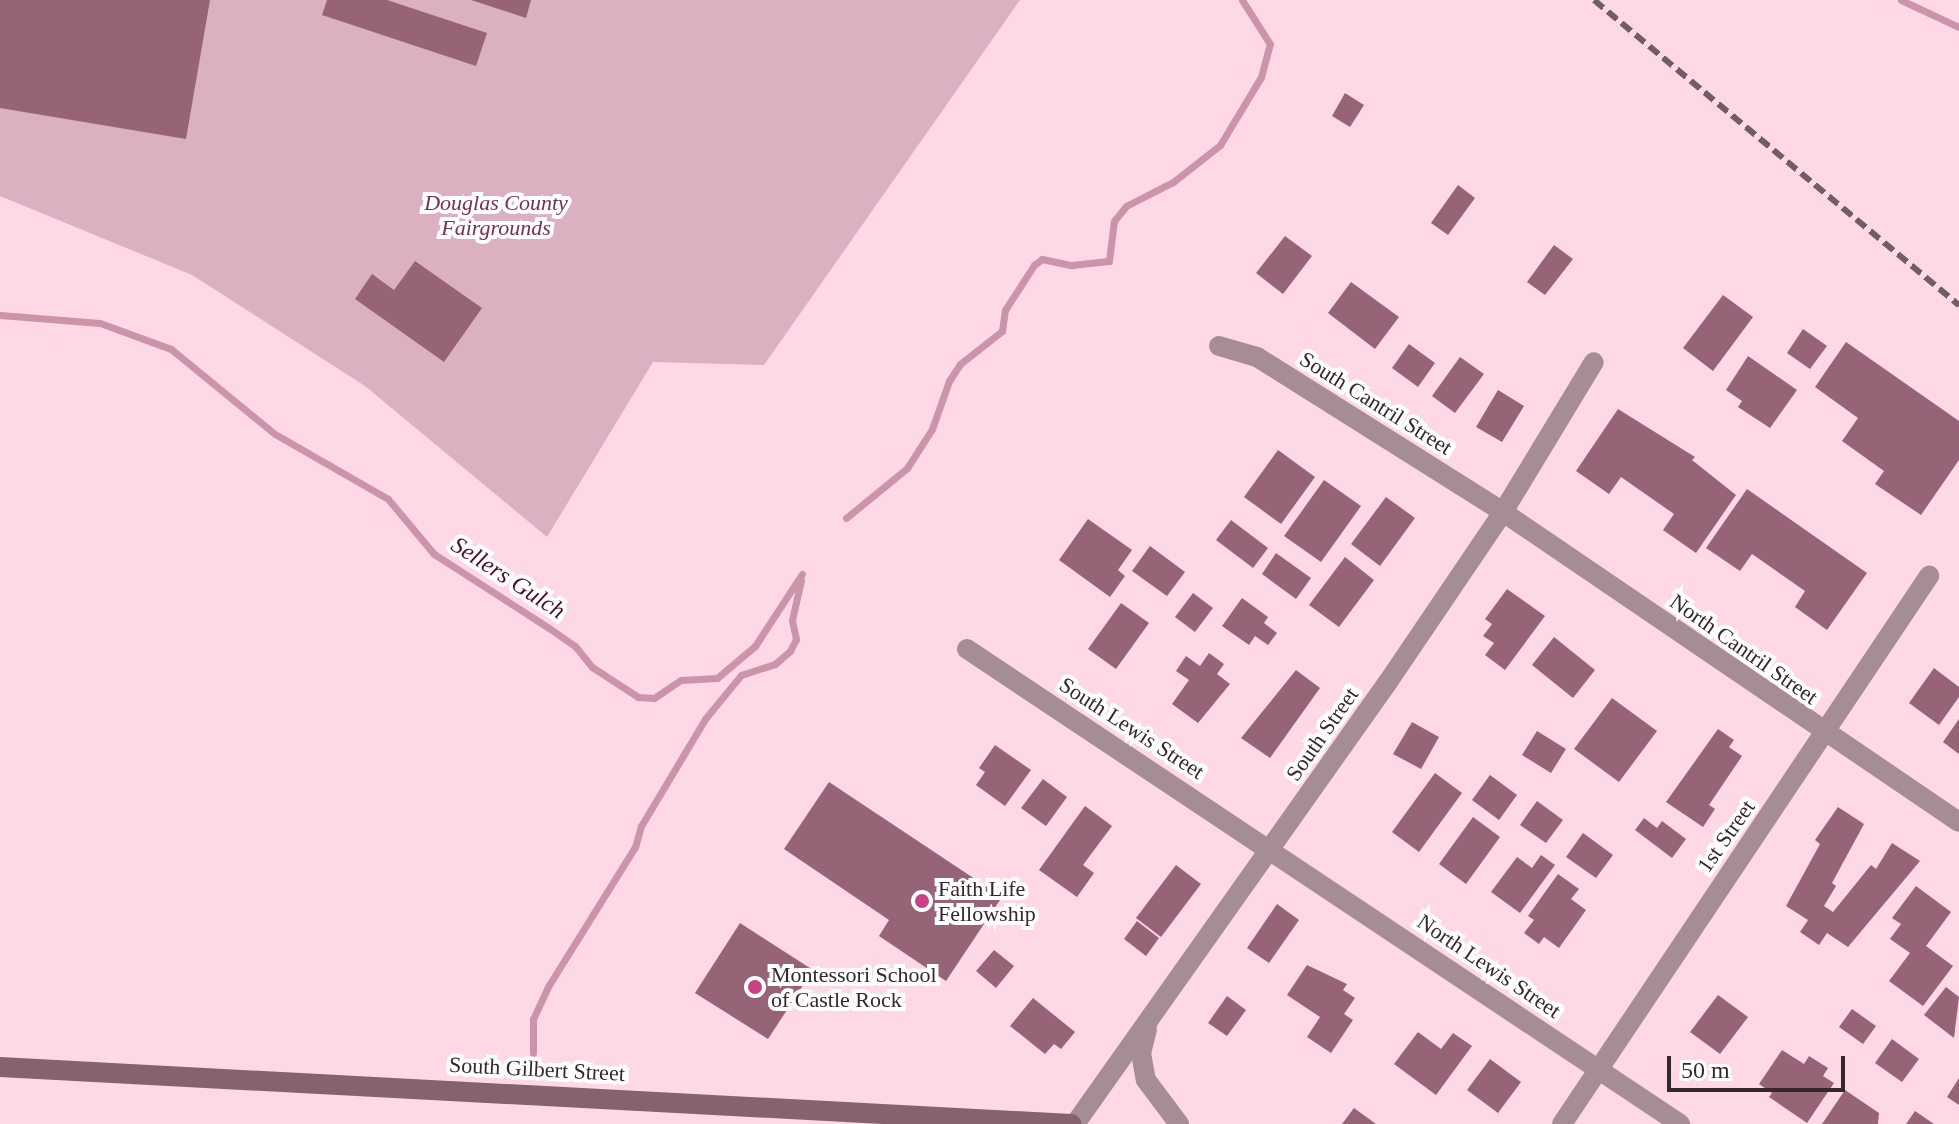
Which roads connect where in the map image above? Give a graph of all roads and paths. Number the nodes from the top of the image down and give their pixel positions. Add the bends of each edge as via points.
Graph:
1 (1219, 346) dead end
2 (1594, 362) dead end
3 (1503, 512) junction
4 (1929, 576) dead end
5 (967, 649) dead end
6 (1827, 735) junction
7 (1959, 822) edge
8 (1271, 847) junction
9 (1148, 1023) junction
10 (0, 1067) edge
11 (1598, 1069) junction
12 (939, 1116) junction
13 (961, 1124) edge
14 (1073, 1124) edge
15 (1179, 1124) edge
16 (1562, 1124) edge
17 (1680, 1124) edge

1 - 3 street, South Cantril Street via 1265,361
2 - 3 street, South Street
3 - 6 street, North Cantril Street
3 - 8 street, South Street
4 - 6 street, 1st Street
5 - 8 street, South Lewis Street
6 - 7 street, North Cantril Street
6 - 11 street, 1st Street
8 - 9 street, South Street
8 - 11 street, North Lewis Street
9 - 14 street, South Street
9 - 15 street via 1141,1053 1146,1080
10 - 12 street, South Gilbert Street
11 - 16 street, 1st Street
11 - 17 street, North Lewis Street
12 - 13 street
12 - 14 street, South Gilbert Street

